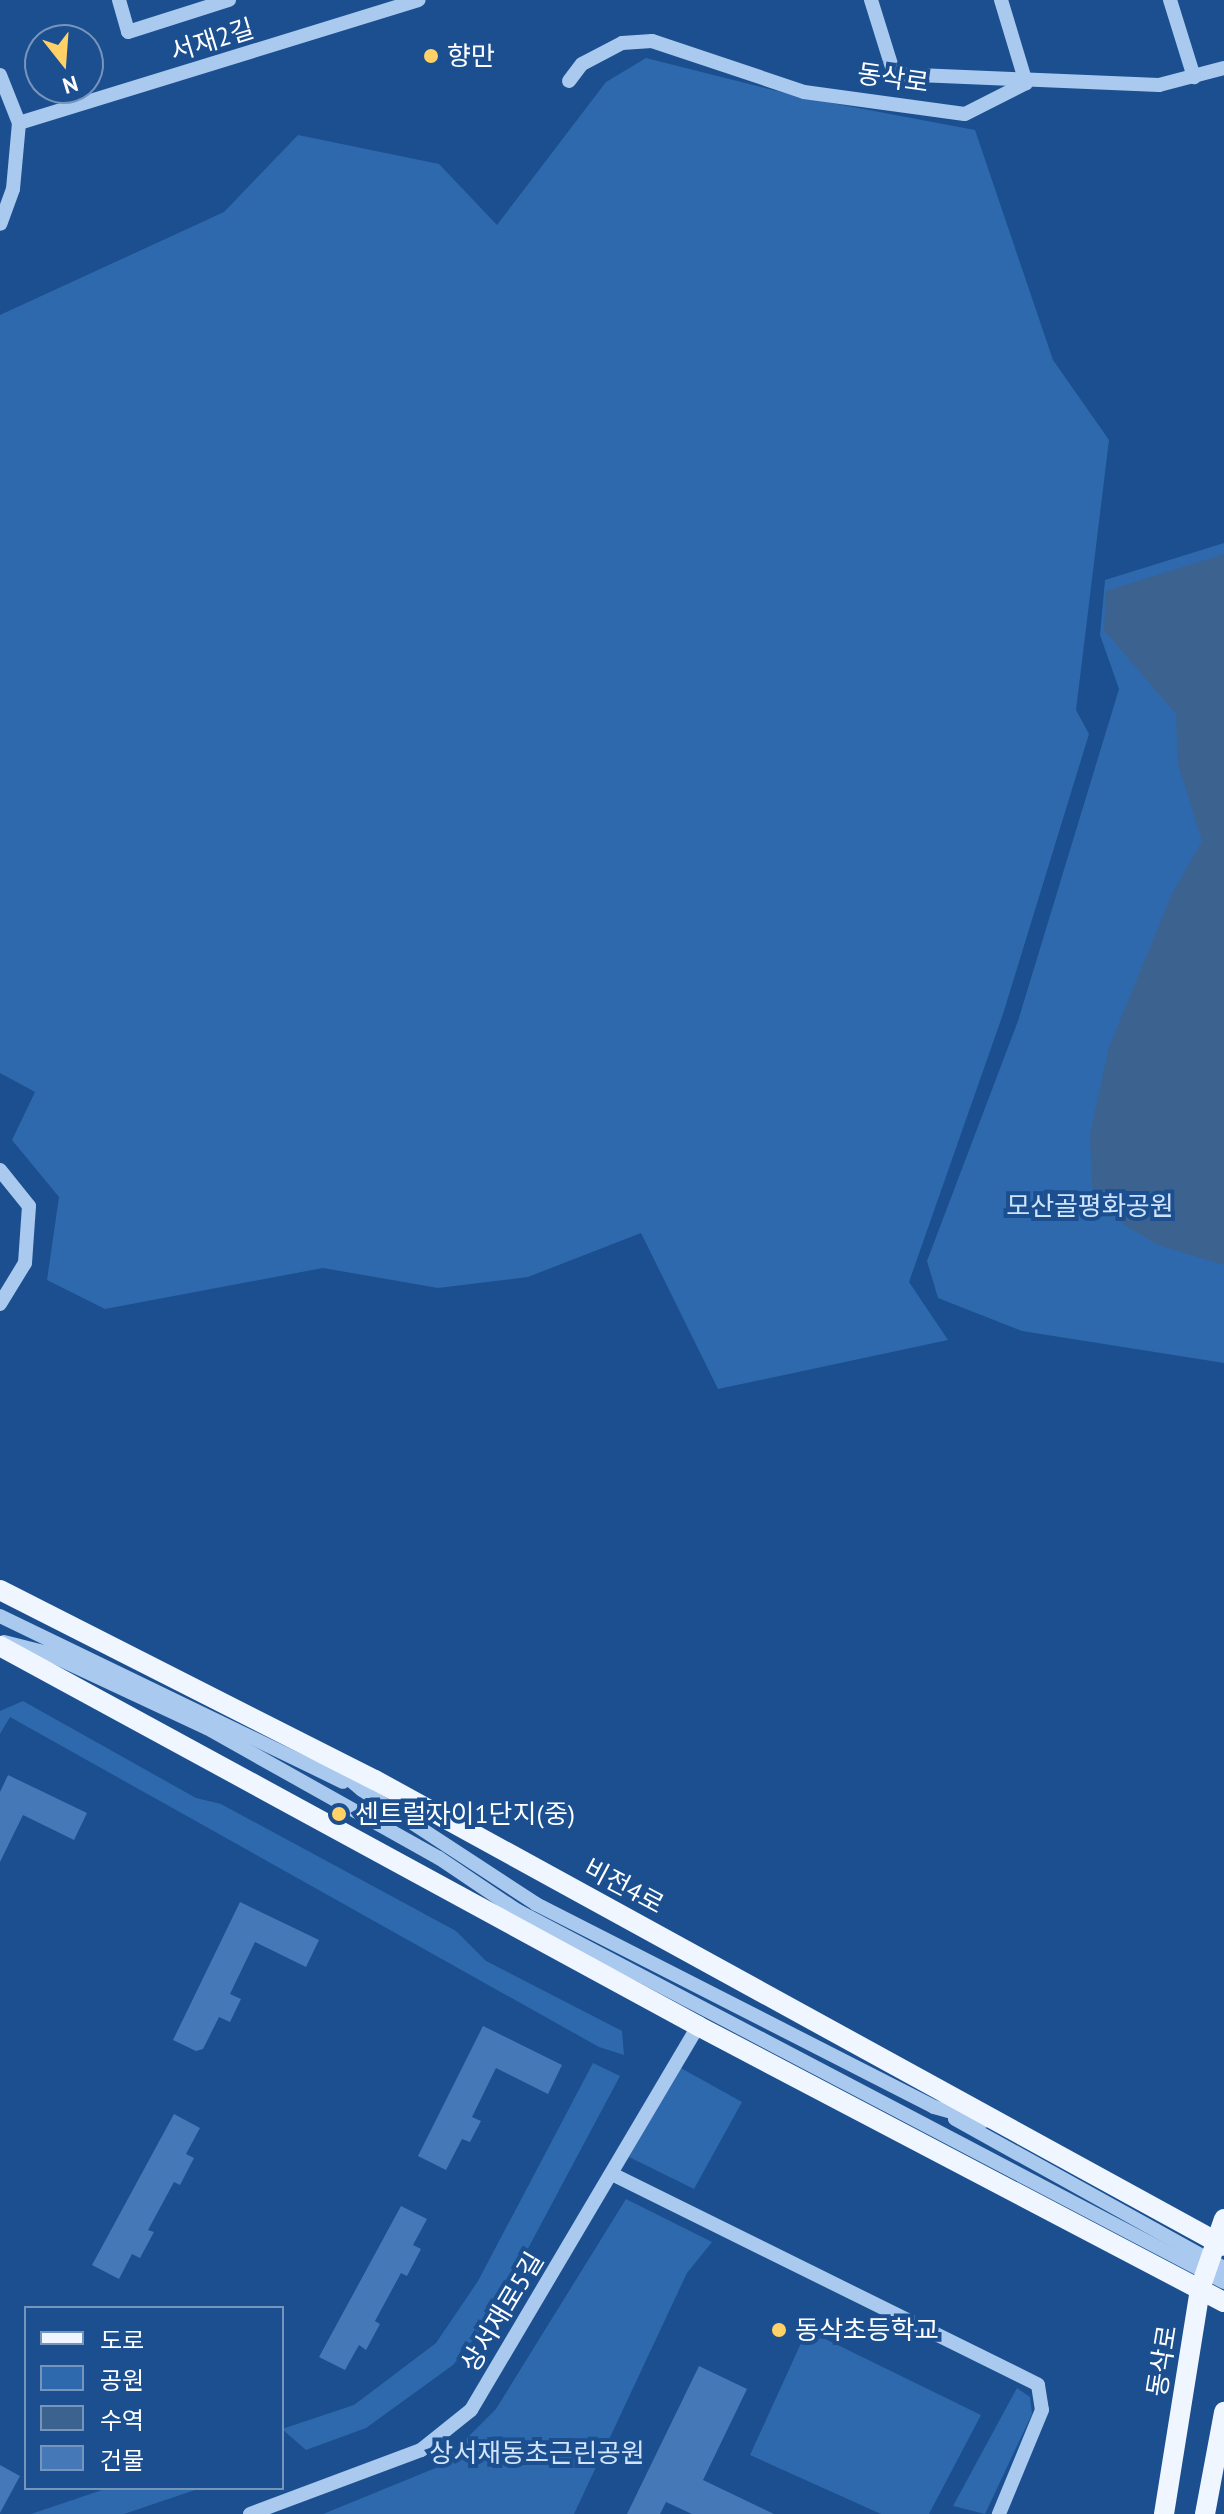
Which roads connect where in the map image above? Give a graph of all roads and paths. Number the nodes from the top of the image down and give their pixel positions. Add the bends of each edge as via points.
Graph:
1 (119, 0) edge
2 (229, 0) edge
3 (418, 0) edge
4 (871, 0) edge
5 (1001, 0) edge
6 (1170, 0) edge
7 (1224, 68) edge
8 (0, 75) edge
9 (1194, 77) junction
10 (569, 81) dead end
11 (1026, 83) junction
12 (19, 123) junction
13 (0, 224) edge
14 (0, 1170) edge
15 (0, 1304) edge
16 (1, 1594) edge
17 (0, 1616) edge
18 (0, 1632) edge
19 (0, 1644) edge
20 (24, 1647) junction
21 (316, 1751) junction
22 (362, 1790) junction
23 (516, 1910) junction
24 (579, 1962) junction
25 (698, 2026) junction
26 (934, 2107) junction
27 (1004, 2127) junction
28 (612, 2174) junction
29 (1224, 2219) edge
30 (1213, 2263) edge
31 (1224, 2282) edge
32 (1224, 2302) edge
33 (1224, 2412) edge
34 (250, 2514) edge
35 (999, 2514) edge
36 (1164, 2514) edge
37 (1205, 2514) edge

1 - 2 street via 128,32
3 - 12 street, 서재2길
4 - 11 street via 894,74
5 - 11 street
6 - 9 street
7 - 9 street, 동삭로
8 - 12 street
9 - 11 street, 동삭로 via 1159,85
10 - 11 street, 동삭로 via 582,64 622,43 652,41 804,92 965,114
12 - 13 street via 13,189
14 - 15 street via 29,1206 25,1263
16 - 21 main road, 비전4로
17 - 22 street
18 - 20 street
19 - 20 street
19 - 24 main road
20 - 23 street via 207,1728 439,1858
21 - 22 street
21 - 27 main road, 비전4로
22 - 26 street via 536,1904
23 - 24 street
23 - 30 street
24 - 25 main road
25 - 28 street, 상서재로5길
25 - 30 main road
26 - 27 street
26 - 30 street
27 - 30 main road, 비전4로
28 - 34 street, 상서재로5길 via 471,2410 421,2450
28 - 35 street via 1038,2385 1042,2410
29 - 30 main road, 동삭로
30 - 31 street
30 - 32 main road
30 - 36 main road, 동삭로
33 - 37 main road

